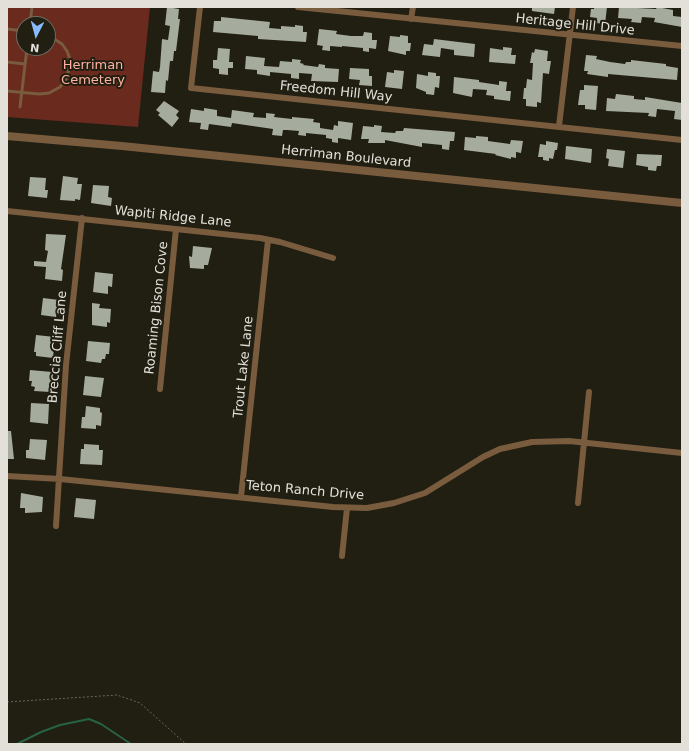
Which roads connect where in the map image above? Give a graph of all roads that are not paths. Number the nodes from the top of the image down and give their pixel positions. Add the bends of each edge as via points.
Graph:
1 (200, 7) edge
2 (298, 7) edge
3 (413, 7) edge
4 (572, 7) edge
5 (411, 19) junction
6 (570, 35) junction
7 (56, 40) edge
8 (682, 46) edge
9 (26, 56) edge
10 (7, 62) edge
11 (25, 64) junction
12 (7, 91) edge
13 (21, 92) junction
14 (20, 107) dead end
15 (559, 126) junction
16 (7, 136) edge
17 (682, 140) edge
18 (682, 203) edge
19 (7, 211) edge
20 (82, 218) junction
21 (176, 229) junction
22 (268, 240) junction
23 (333, 258) dead end
24 (160, 389) dead end
25 (589, 392) dead end
26 (584, 443) junction
27 (682, 453) edge
28 (7, 476) edge
29 (60, 479) junction
30 (241, 497) junction
31 (578, 503) dead end
32 (347, 508) junction
33 (56, 526) dead end
34 (342, 556) dead end

1 - 15 street, Freedom Hill Way via 191,88
2 - 5 street, Heritage Hill Drive
3 - 5 street
4 - 6 street
5 - 6 street, Heritage Hill Drive
6 - 8 street, Heritage Hill Drive
6 - 15 street
7 - 13 lane via 67,51 69,64 66,78 60,87 49,93
9 - 11 lane
10 - 11 lane
11 - 13 lane
12 - 13 lane
13 - 14 lane
15 - 17 street
16 - 18 street, Herriman Boulevard
19 - 20 street, Wapiti Ridge Lane
20 - 21 street, Wapiti Ridge Lane
20 - 29 street, Breccia Cliff Lane via 66,365
21 - 22 street, Wapiti Ridge Lane
21 - 24 street, Roaming Bison Cove
22 - 23 street, Wapiti Ridge Lane
22 - 30 street, Trout Lake Lane
25 - 26 street
26 - 27 street, Teton Ranch Drive
26 - 31 street
26 - 32 street, Teton Ranch Drive via 546,440 500,449 419,495 378,507
28 - 29 street, Teton Ranch Drive
29 - 30 street, Teton Ranch Drive
29 - 33 street, Breccia Cliff Lane
30 - 32 street, Teton Ranch Drive
32 - 34 street

